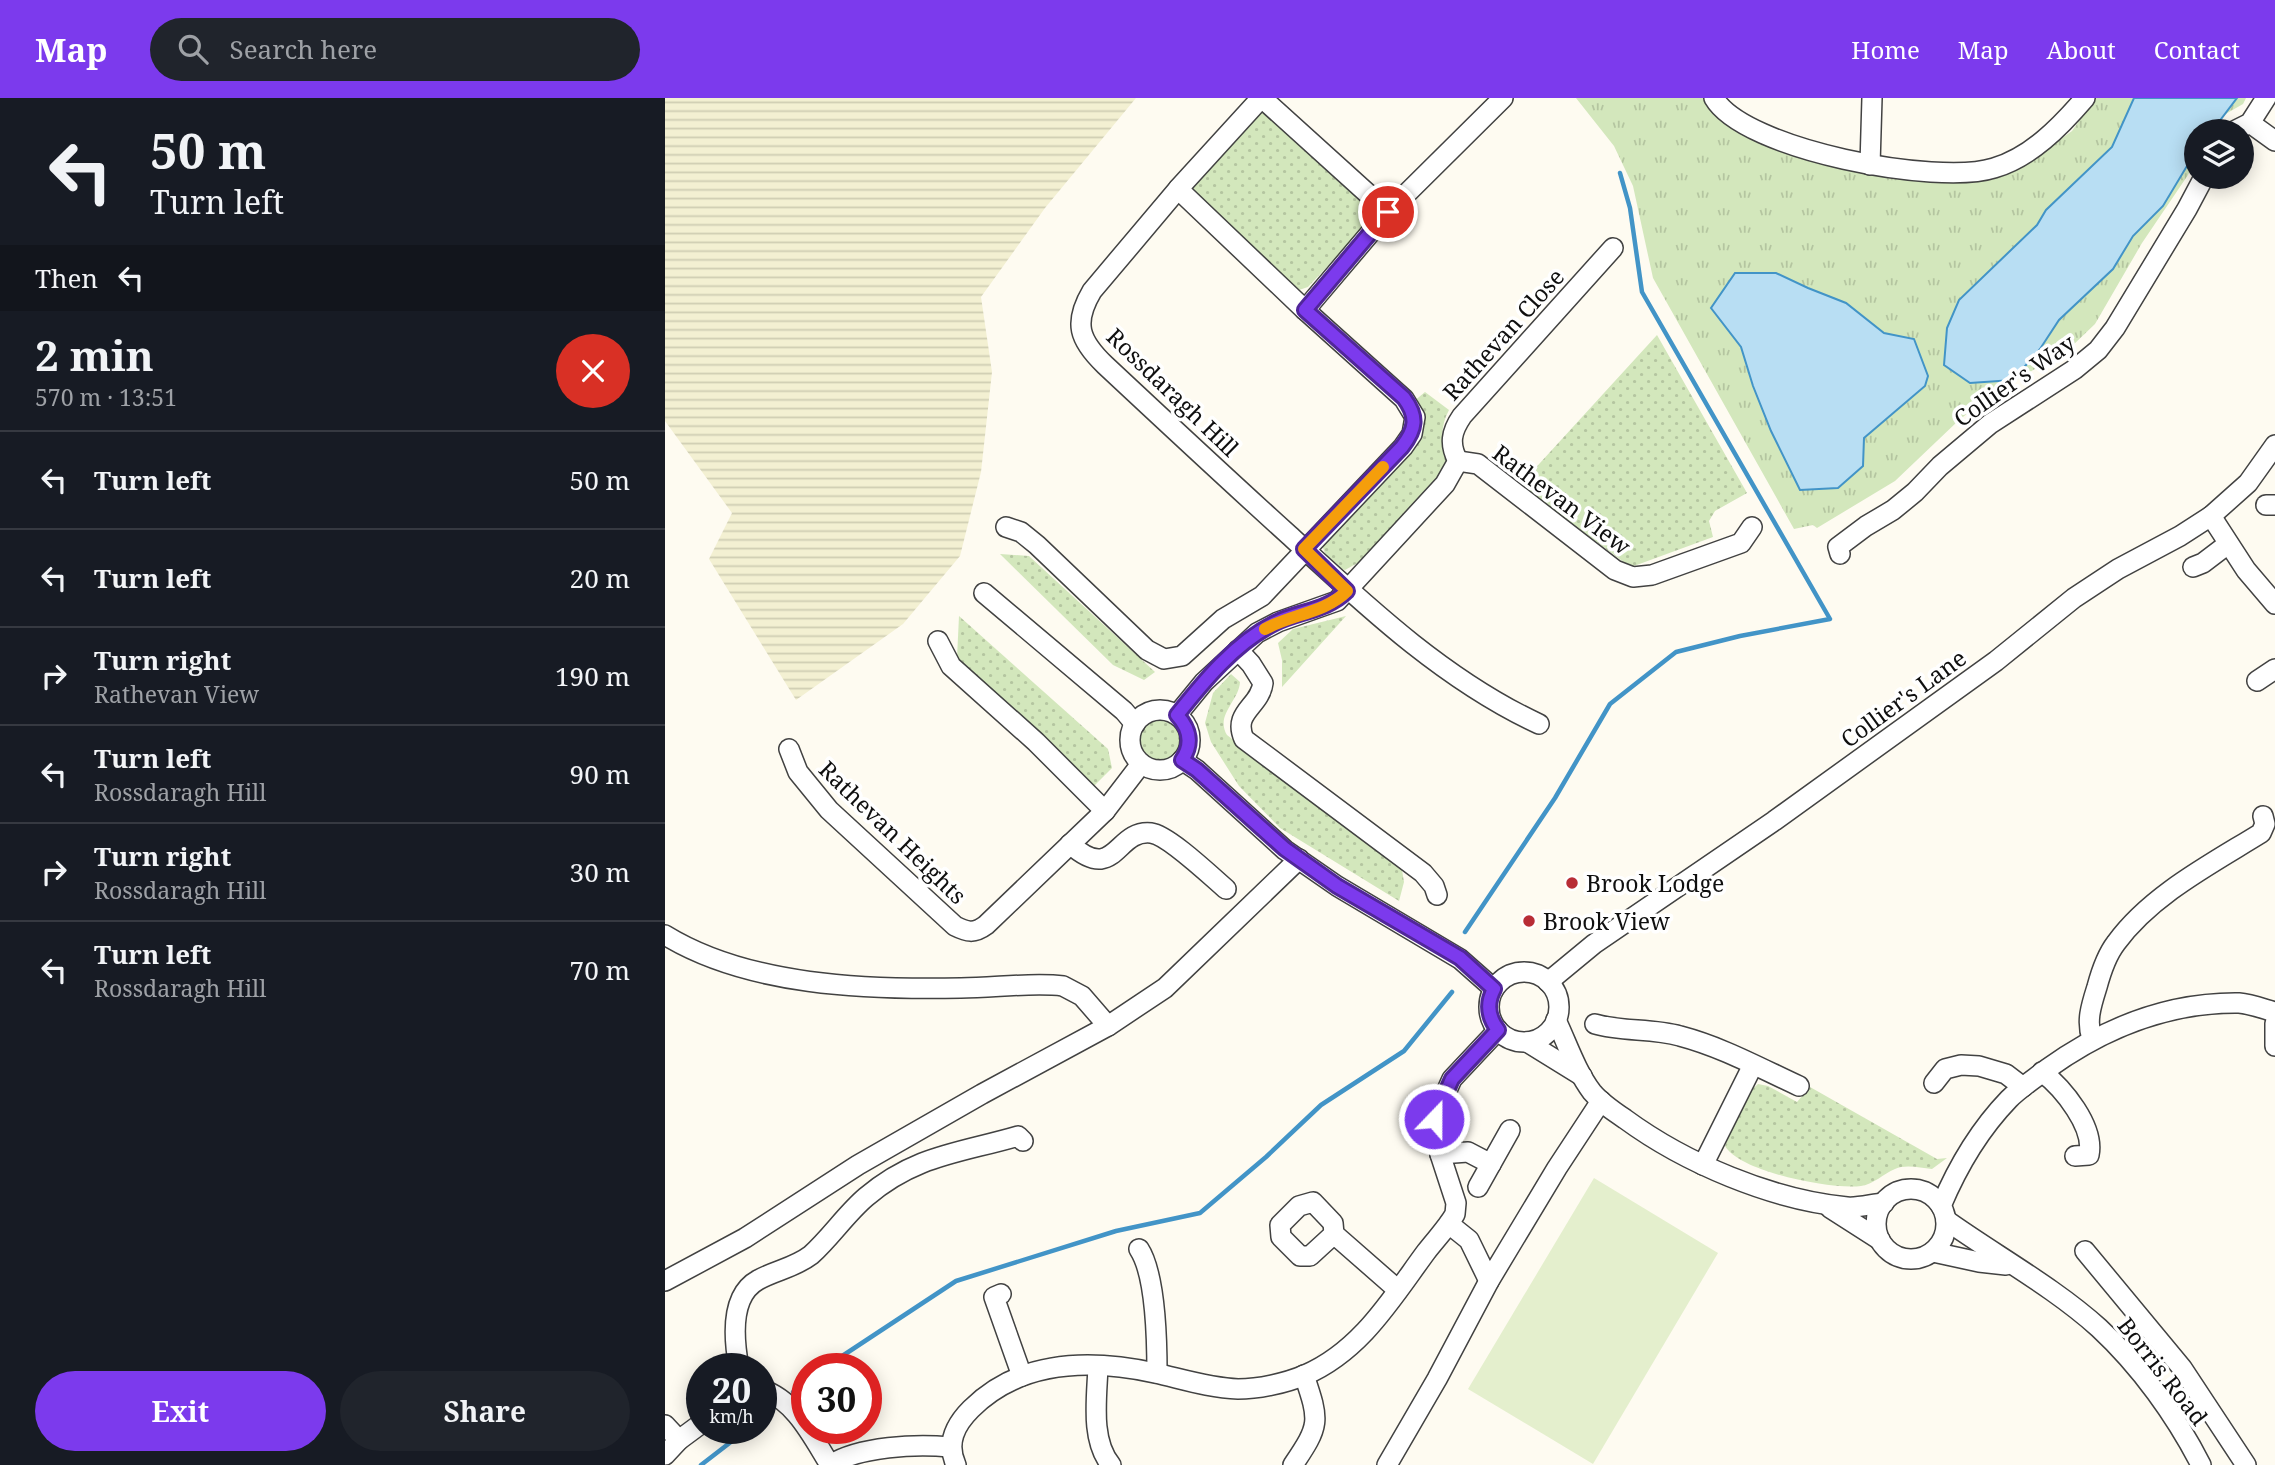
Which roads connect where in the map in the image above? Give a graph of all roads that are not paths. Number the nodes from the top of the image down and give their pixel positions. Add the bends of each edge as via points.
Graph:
1 (1262, 98) edge
2 (1503, 98) edge
3 (1714, 98) edge
4 (1872, 98) edge
5 (2085, 98) edge
6 (2266, 98) edge
7 (2249, 119) edge
8 (2254, 132) edge
9 (2275, 141) edge
10 (1870, 165) junction
11 (1178, 189) junction
12 (2198, 189) edge
13 (1388, 212) junction
14 (1616, 250) dead end
15 (1305, 310) junction
16 (2275, 445) edge
17 (1458, 461) junction
18 (2211, 516) junction
19 (1006, 527) dead end
20 (1752, 527) dead end
21 (2228, 544) junction
22 (1304, 549) junction
23 (1840, 554) dead end
24 (2193, 567) dead end
25 (1347, 591) junction
26 (985, 593) dead end
27 (2275, 604) edge
28 (938, 641) dead end
29 (1238, 650) junction
30 (2275, 669) edge
31 (2257, 681) dead end
32 (1177, 715) junction
33 (1135, 724) junction
34 (1539, 724) dead end
35 (789, 749) dead end
36 (1182, 760) junction
37 (1142, 764) junction
38 (1105, 811) junction
39 (2263, 816) dead end
40 (1070, 844) junction
41 (1299, 859) junction
42 (1225, 890) dead end
43 (1437, 895) dead end
44 (665, 935) edge
45 (1548, 982) junction
46 (1494, 989) junction
47 (2275, 1012) edge
48 (1556, 1020) junction
49 (2275, 1023) edge
50 (1595, 1024) dead end
51 (1108, 1026) junction
52 (1498, 1030) junction
53 (2092, 1039) junction
54 (1527, 1042) junction
55 (2275, 1046) edge
56 (1753, 1065) junction
57 (2042, 1072) junction
58 (1582, 1076) junction
59 (1934, 1083) dead end
60 (1799, 1086) dead end
61 (2023, 1087) junction
62 (1601, 1101) junction
63 (1510, 1130) dead end
64 (1023, 1141) dead end
65 (1440, 1154) junction
66 (2074, 1156) dead end
67 (1491, 1164) junction
68 (1703, 1165) junction
69 (1954, 1175) junction
70 (1478, 1186) dead end
71 (1922, 1191) junction
72 (1823, 1203) junction
73 (1884, 1203) junction
74 (1943, 1213) junction
75 (1449, 1224) junction
76 (1334, 1234) dead end
77 (1880, 1240) junction
78 (1139, 1249) dead end
79 (2085, 1251) dead end
80 (1933, 1252) junction
81 (2011, 1265) junction
82 (665, 1281) edge
83 (1489, 1281) junction
84 (1398, 1290) junction
85 (1001, 1294) dead end
86 (737, 1353) edge
87 (1098, 1366) junction
88 (1157, 1373) junction
89 (1304, 1375) junction
90 (1021, 1376) junction
91 (777, 1396) edge
92 (672, 1433) edge
93 (665, 1455) edge
94 (953, 1456) edge
95 (830, 1465) edge
96 (1111, 1465) edge
97 (1293, 1465) edge
98 (1387, 1465) edge
99 (2201, 1465) edge
100 (2246, 1465) edge

1 - 11 street
1 - 13 street
2 - 13 street
3 - 10 street via 1727,114 1762,132 1829,157
4 - 10 street
5 - 10 street via 2049,137 1993,169 1960,173
6 - 7 street
8 - 9 street
11 - 15 street
11 - 22 street, Rossdaragh Hill via 1092,291 1082,311 1081,334 1105,365
12 - 23 street, Collier's Way via 2098,350 1990,424 1893,510 1838,547
13 - 15 street
14 - 17 street, Rathevan Close via 1462,416 1451,442
15 - 22 street via 1404,398 1415,417 1412,434 1402,447
16 - 18 street, Collier's Lane via 2248,482
17 - 20 street, Rathevan View via 1478,464 1629,577 1652,575 1741,543
17 - 25 street, Rathevan View via 1445,484
18 - 21 street
18 - 45 street, Collier's Lane via 2074,598 1996,661 1594,944
19 - 22 street via 1037,544 1129,635 1164,659 1182,656 1223,619 1262,596
21 - 24 street
21 - 27 street
22 - 25 street, Rossdaragh Hill
25 - 29 street, Rathevan View via 1337,601 1267,627
25 - 34 street via 1458,676 1505,708
26 - 33 street
28 - 38 street via 951,666
29 - 32 street, Rathevan View
29 - 43 street via 1263,683 1241,722 1244,740 1423,873
30 - 31 street
32 - 33 street via 1158,710
32 - 36 street via 1190,740
33 - 37 street via 1131,750
35 - 40 street, Rathevan Heights via 798,772 829,810 954,926 968,932 986,925
36 - 37 street via 1160,770
36 - 41 street
37 - 38 street, Rathevan Heights
38 - 40 street, Rathevan Heights
39 - 53 street via 2261,833 2176,887 2132,924 2115,945 2103,966 2089,1015
40 - 42 street via 1089,859 1101,860 1140,834 1150,833 1163,838
41 - 46 street via 1460,958
41 - 51 street via 1165,988
44 - 51 street via 730,965 787,977 934,989 1063,986 1082,996
45 - 46 street via 1538,974 1516,972
45 - 48 street via 1558,1002
46 - 52 street via 1489,1011
47 - 53 street via 2241,1003 2169,1010
48 - 54 street via 1544,1035
48 - 58 street
49 - 55 street
50 - 56 street via 1678,1035
51 - 82 street via 857,1165 745,1238
52 - 54 street via 1510,1039
52 - 65 street via 1452,1079 1440,1101 1434,1119
53 - 57 street
54 - 58 street
56 - 60 street
56 - 68 street
57 - 61 street
57 - 66 street via 2070,1102 2086,1132 2089,1155
58 - 62 street
59 - 61 street via 1945,1069 1961,1065 2006,1074
61 - 69 street via 1989,1122
62 - 68 street via 1643,1132
62 - 83 street
63 - 67 street
64 - 86 street via 1018,1136 944,1154 903,1172 865,1198 801,1262 750,1285 736,1319
65 - 67 street via 1468,1152
65 - 75 street via 1456,1203
67 - 70 street
68 - 72 street
69 - 71 street
69 - 74 street
71 - 73 street via 1897,1192
71 - 74 street
72 - 73 street via 1850,1208
72 - 77 street
73 - 77 street via 1877,1221
74 - 80 street via 1944,1237
74 - 81 street, Borris Road
75 - 83 street via 1469,1240
75 - 84 street
76 - 84 street
77 - 80 street via 1902,1258
78 - 88 street via 1147,1267
79 - 100 street via 2182,1368
80 - 81 street, Borris Road
81 - 99 street, Borris Road via 2099,1328 2161,1400
83 - 98 street
84 - 89 street via 1359,1338
85 - 90 street via 995,1297
87 - 88 street
87 - 90 street via 1060,1365
87 - 96 street via 1099,1443
88 - 89 street via 1239,1389
89 - 97 street via 1316,1423
90 - 94 street via 976,1403 958,1424
91 - 95 street via 800,1419
92 - 93 street
94 - 95 street via 927,1445 855,1455

